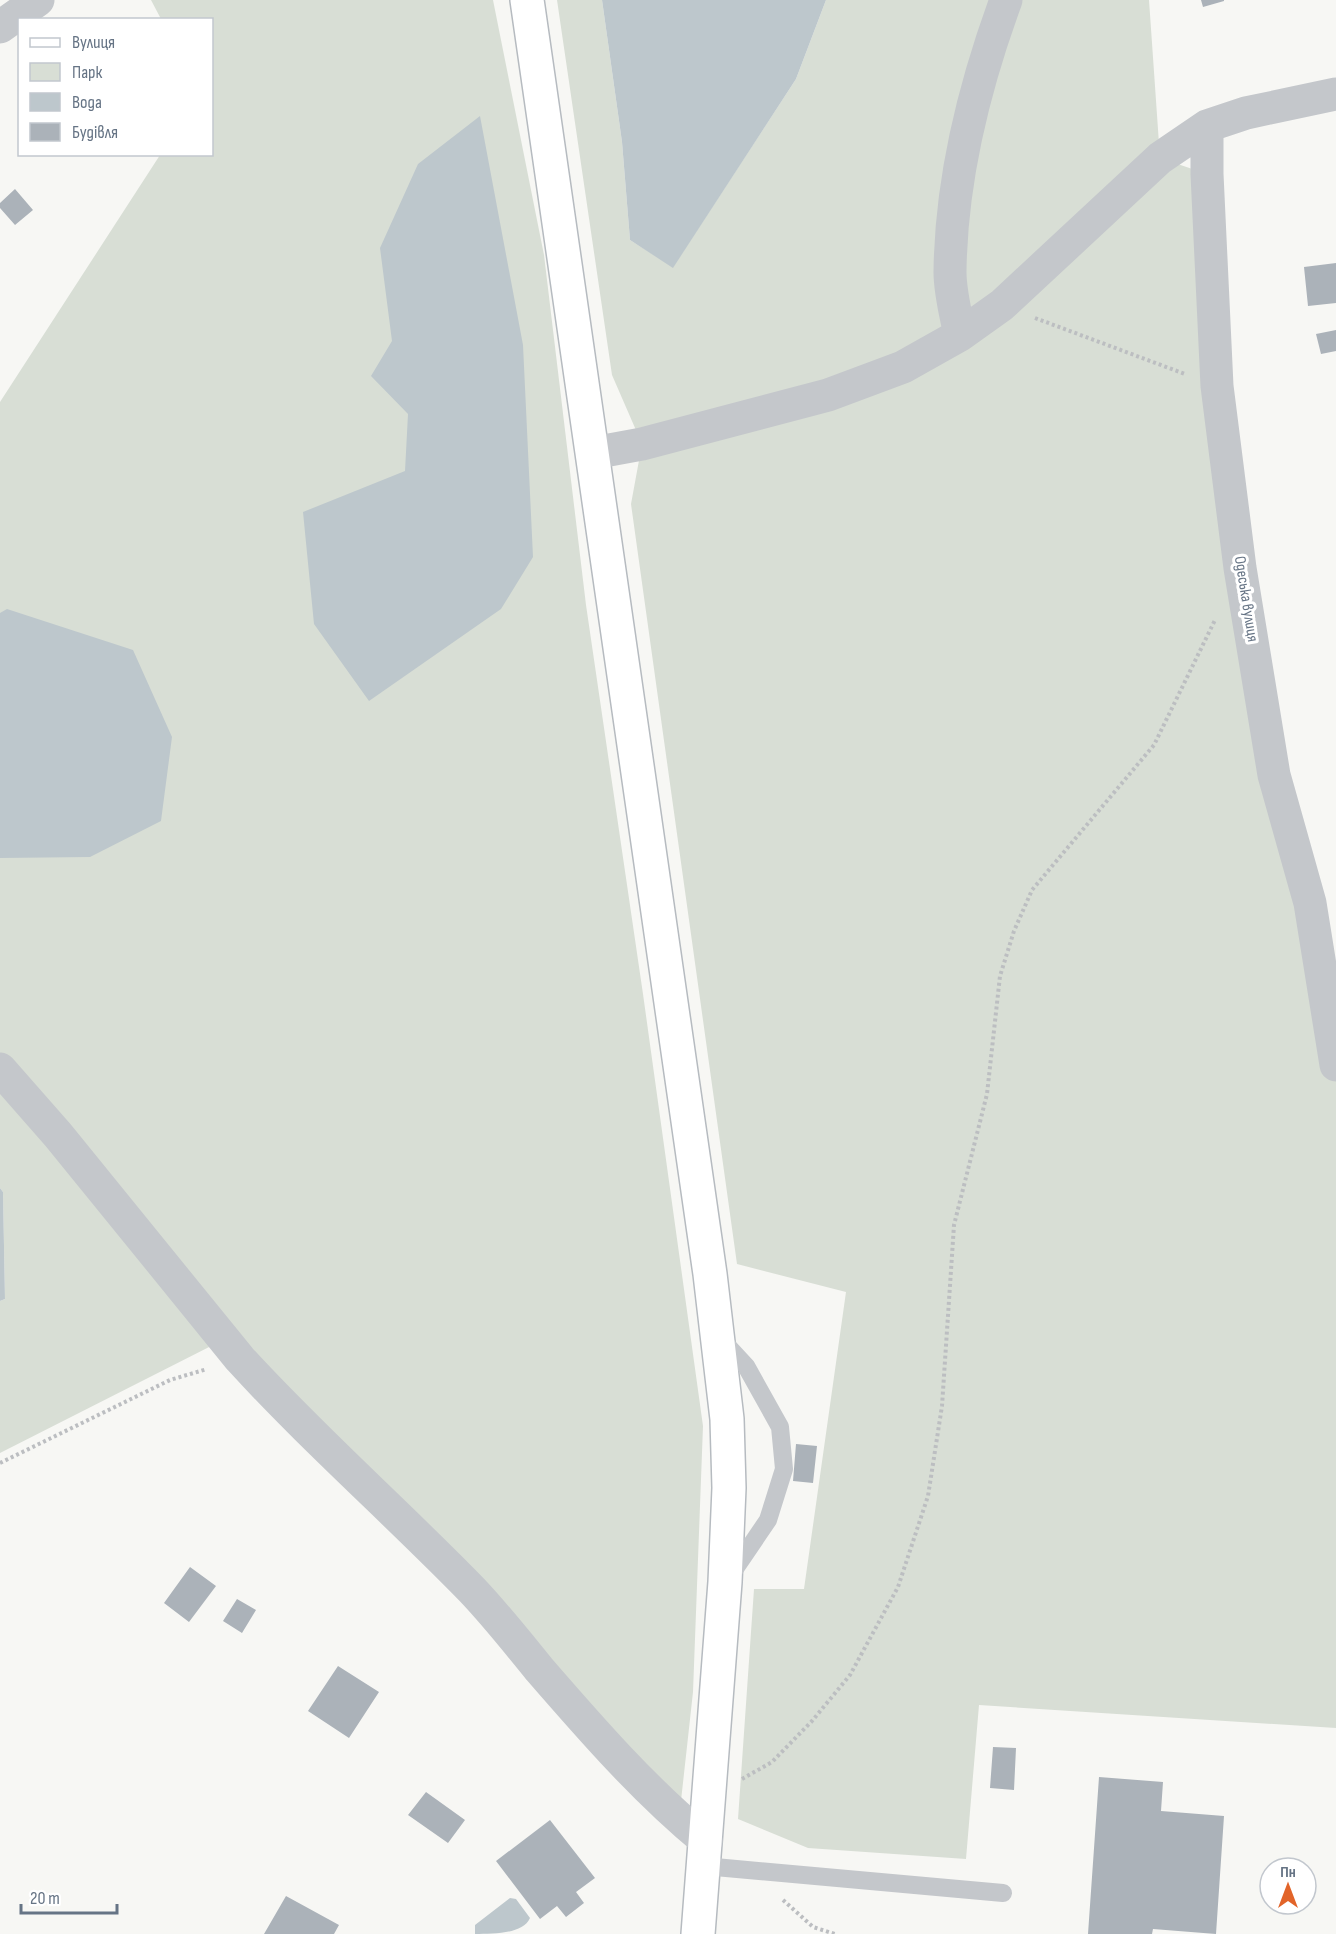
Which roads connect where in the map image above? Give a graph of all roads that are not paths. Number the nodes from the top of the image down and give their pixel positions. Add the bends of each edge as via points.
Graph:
1 (38, 0) edge
2 (526, 0) edge
3 (1006, 0) edge
4 (0, 27) edge
5 (1336, 94) edge
6 (1207, 126) junction
7 (960, 335) junction
8 (593, 453) junction
9 (1336, 1065) edge
10 (0, 1069) edge
11 (717, 1335) junction
12 (725, 1582) junction
13 (705, 1853) junction
14 (1003, 1893) dead end
15 (698, 1934) edge

1 - 4 street
2 - 8 street
3 - 7 street via 986,54 957,175 950,274
5 - 6 street via 1246,113
6 - 7 street via 1160,158 1002,305
6 - 9 street, Одеська вулиця via 1217,386 1240,568 1274,775 1310,903
7 - 8 street via 903,367 828,395 642,444
8 - 11 street
10 - 13 street via 240,1359 472,1591 584,1721 679,1819
11 - 12 street via 729,1488
11 - 12 lane via 746,1366 780,1427 784,1469 768,1520
12 - 13 street
13 - 14 lane via 749,1869
13 - 15 street

